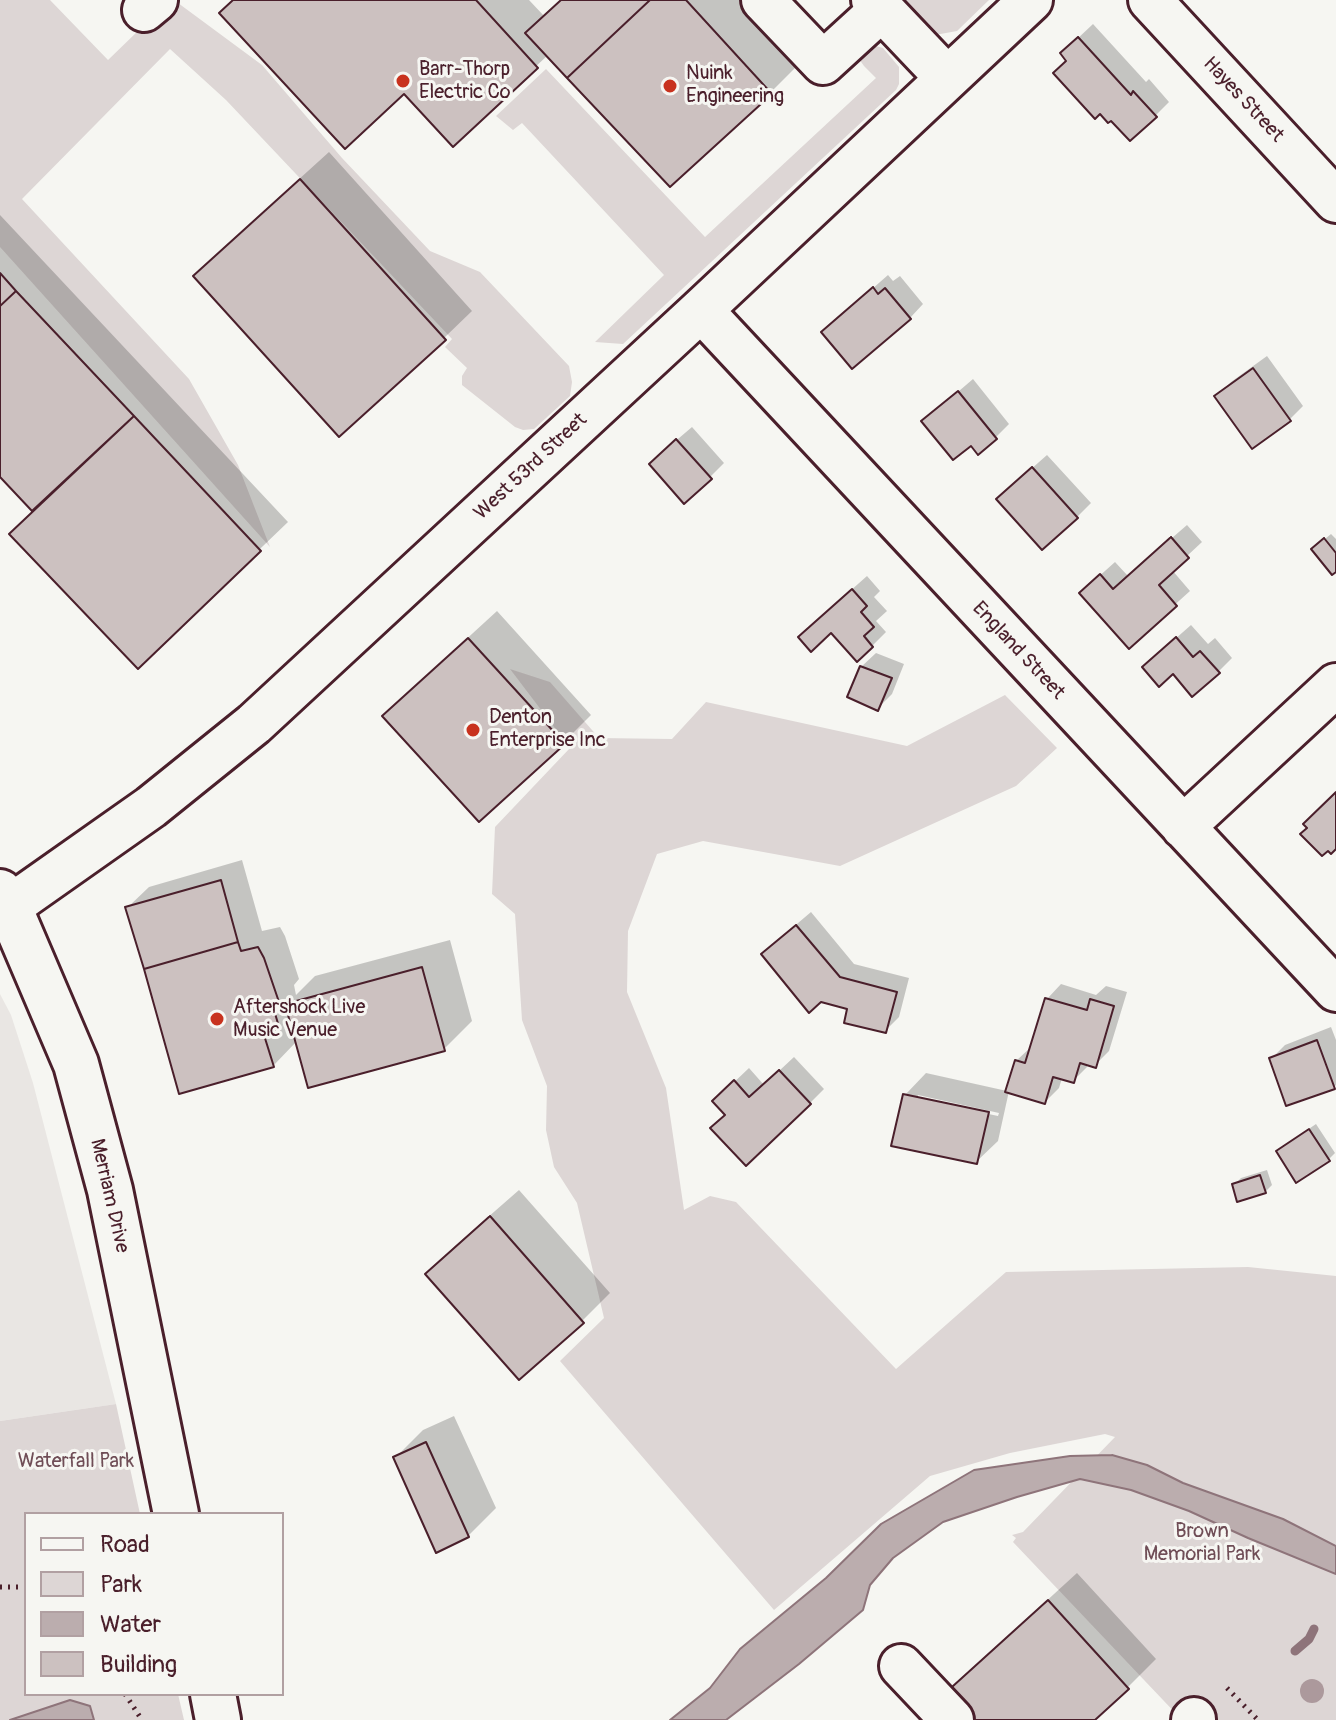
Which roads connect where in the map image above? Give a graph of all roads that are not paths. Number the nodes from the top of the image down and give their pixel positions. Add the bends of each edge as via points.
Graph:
1 (763, 0) edge
2 (1031, 0) edge
3 (1150, 0) edge
4 (877, 4) edge
5 (947, 78) junction
6 (1336, 201) edge
7 (701, 310) junction
8 (1336, 685) edge
9 (1183, 827) junction
10 (4, 899) edge
11 (1336, 990) edge
12 (176, 1512) edge
13 (901, 1666) dead end
14 (213, 1696) edge
15 (218, 1720) edge
16 (952, 1720) edge

1 - 4 street via 823,63
2 - 5 street, West 53rd Street
3 - 6 street, Hayes Street
4 - 5 street
5 - 7 street, West 53rd Street
7 - 9 street, England Street
7 - 10 street, West 53rd Street via 254,724 151,807
8 - 9 street
9 - 11 street, England Street
10 - 12 main road, Merriam Drive via 76,1064 110,1190
13 - 16 street
14 - 15 main road

